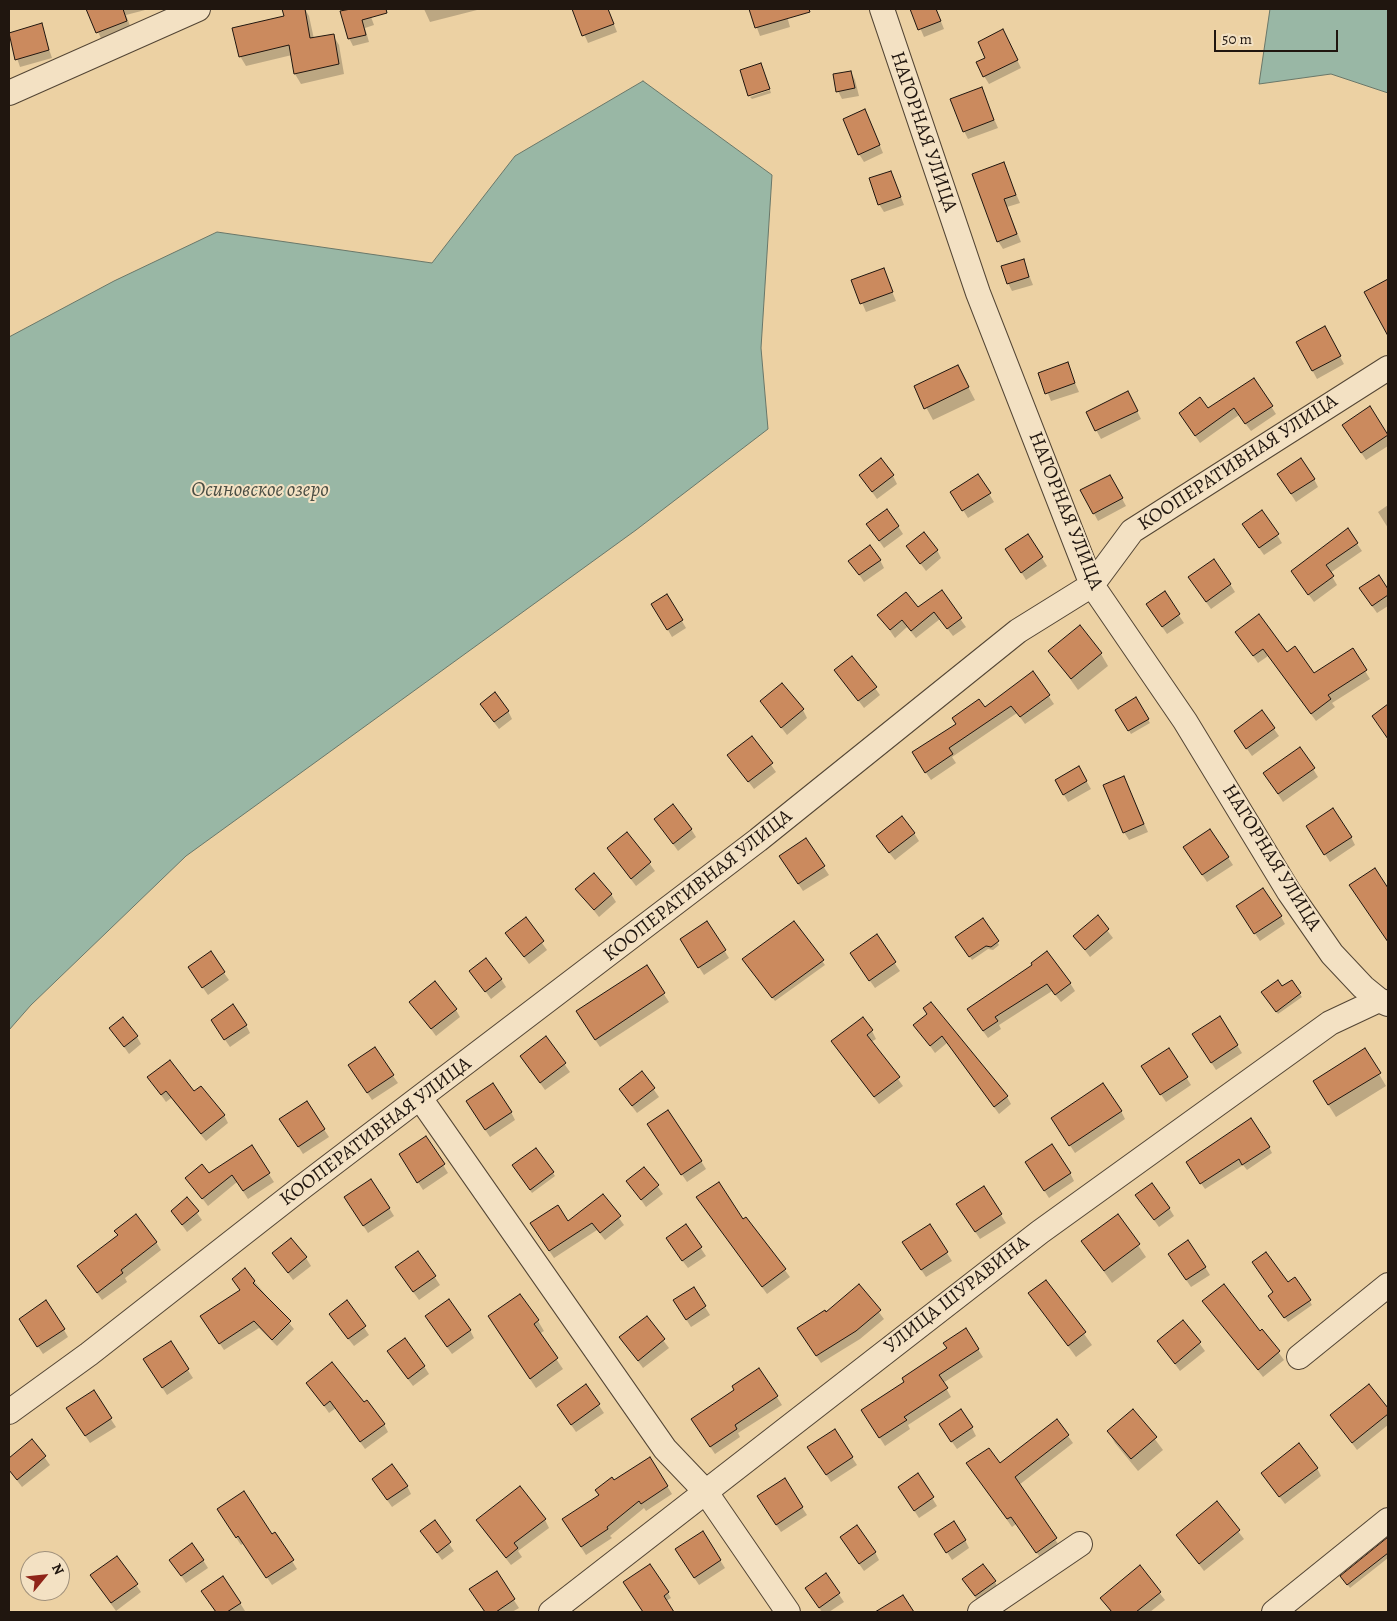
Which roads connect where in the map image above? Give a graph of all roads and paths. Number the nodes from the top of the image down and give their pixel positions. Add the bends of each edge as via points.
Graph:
1 (194, 9) edge
2 (882, 9) edge
3 (9, 94) edge
4 (1388, 368) edge
5 (1092, 584) junction
6 (1384, 1002) edge
7 (420, 1098) junction
8 (1388, 1285) edge
9 (1299, 1357) dead end
10 (9, 1412) edge
11 (705, 1491) junction
12 (1388, 1520) edge
13 (1080, 1544) dead end
14 (550, 1612) edge
15 (788, 1612) edge
16 (980, 1612) edge
17 (1274, 1612) edge

1 - 3 street
2 - 5 street, НАГОРНАЯ УЛИЦА via 978,293
4 - 5 street, КООПЕРАТИВНАЯ УЛИЦА via 1132,531
5 - 6 street, НАГОРНАЯ УЛИЦА via 1185,721 1289,892 1332,954 1363,987
5 - 7 street, КООПЕРАТИВНАЯ УЛИЦА via 1018,631 758,840
6 - 11 street, УЛИЦА ШУРАВИНА via 1330,1022 1040,1232
7 - 10 street, КООПЕРАТИВНАЯ УЛИЦА
7 - 11 street via 665,1449
8 - 9 street
11 - 14 street, УЛИЦА ШУРАВИНА
11 - 15 street
12 - 17 street
13 - 16 street

